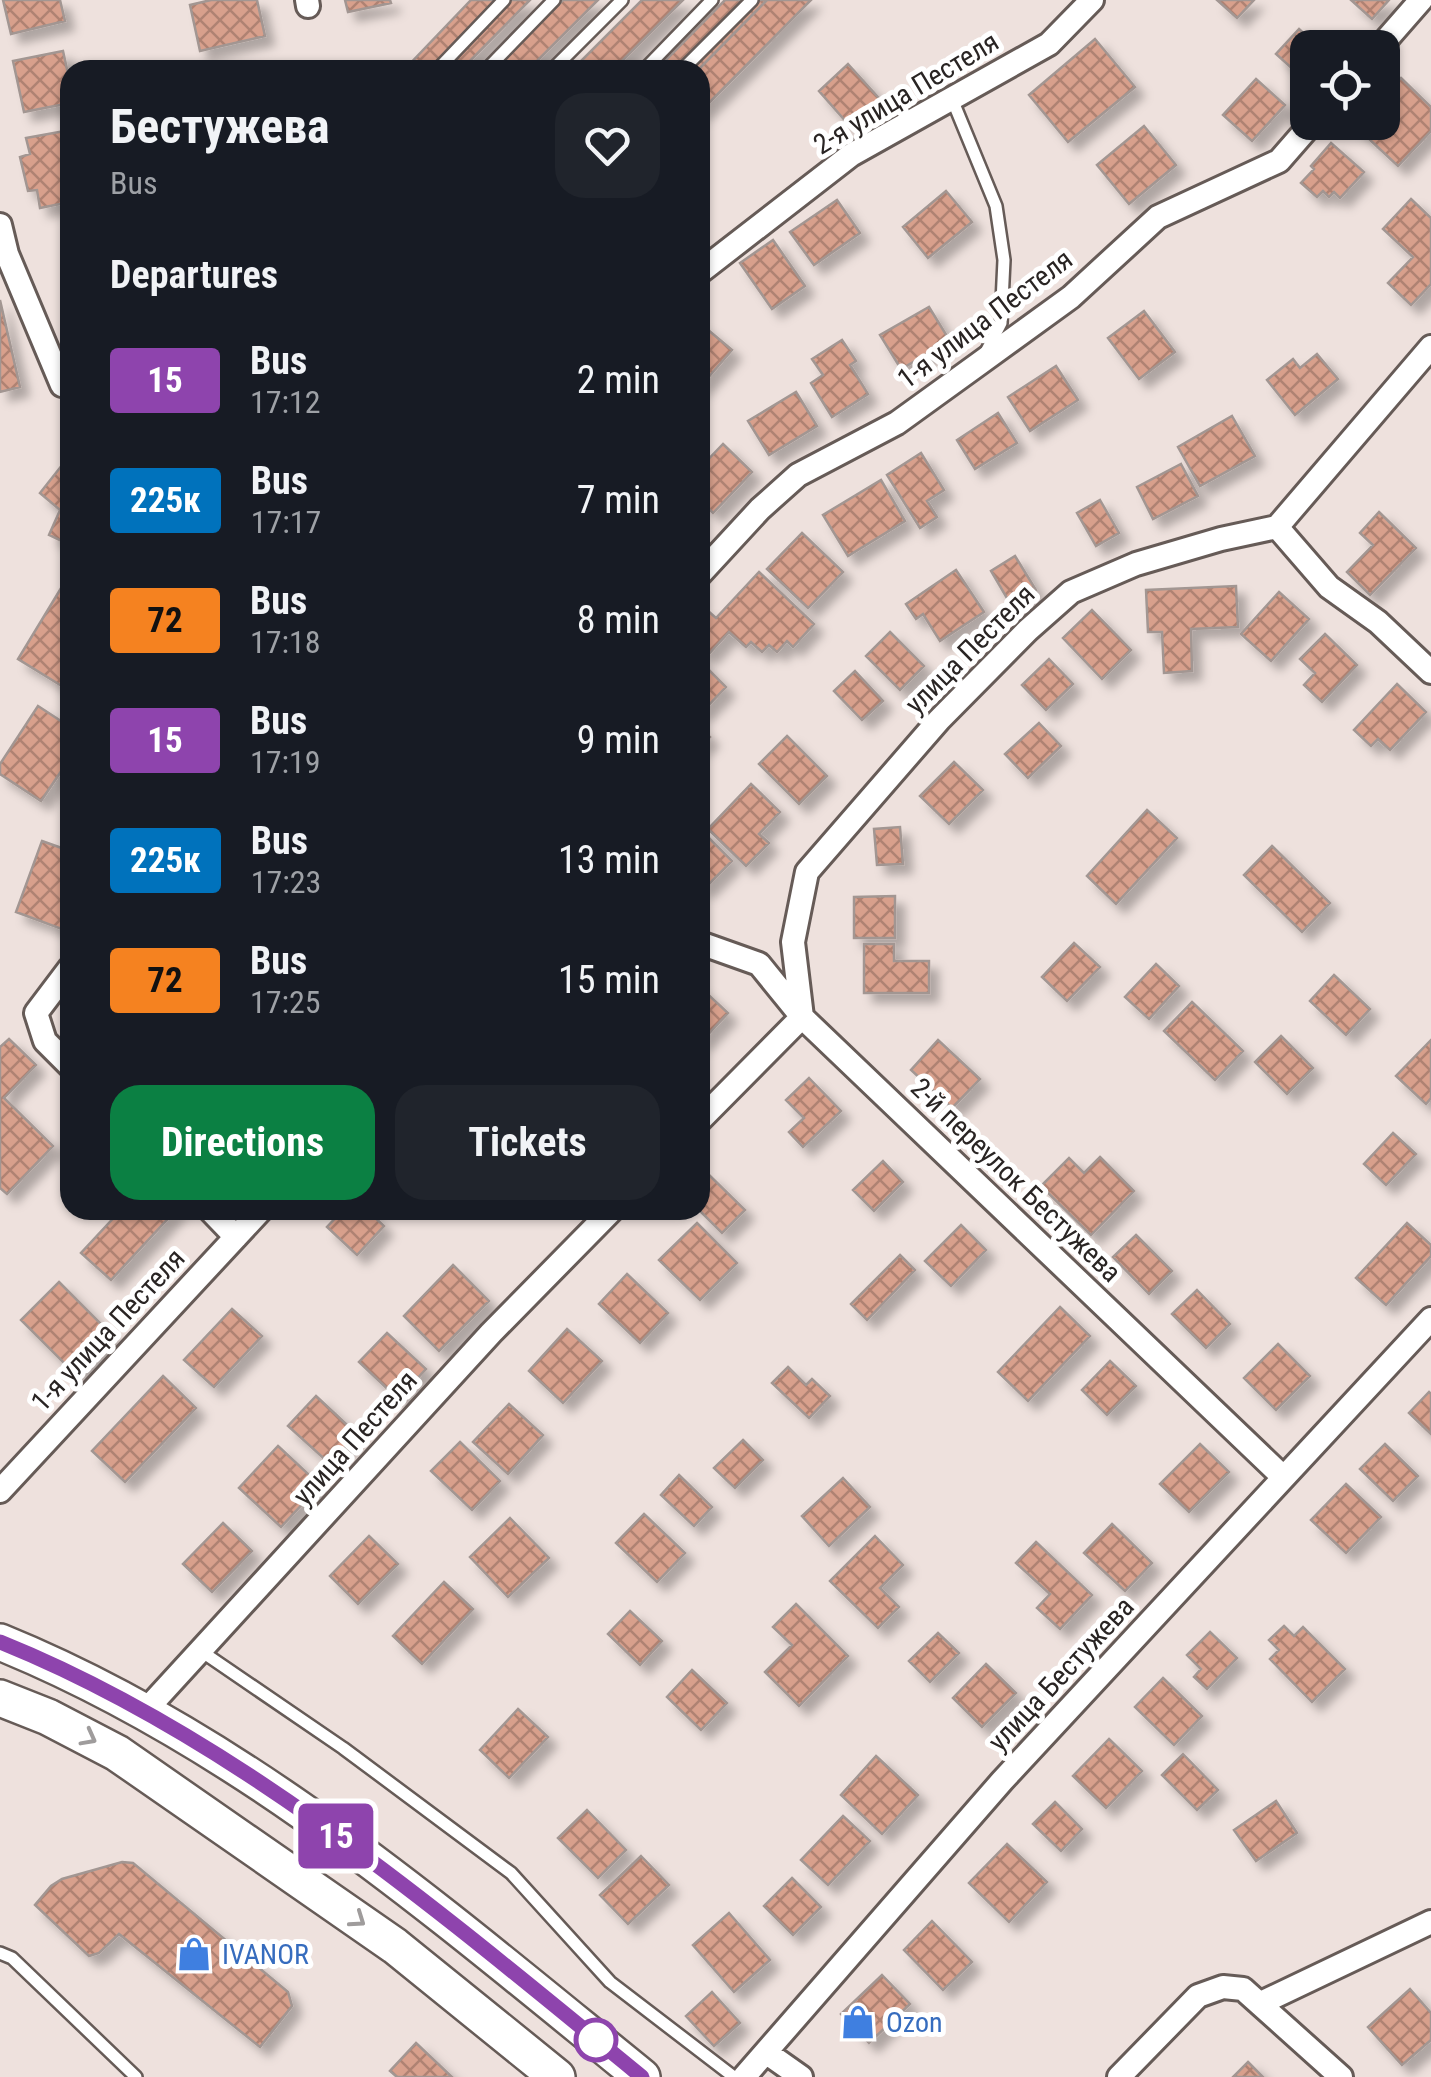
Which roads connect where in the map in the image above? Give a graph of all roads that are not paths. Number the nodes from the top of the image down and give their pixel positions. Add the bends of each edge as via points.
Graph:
1 (504, 0) edge
2 (554, 0) edge
3 (622, 0) edge
4 (712, 0) edge
5 (752, 0) edge
6 (1092, 0) edge
7 (1421, 0) edge
8 (1395, 30) edge
9 (446, 60) edge
10 (496, 60) edge
11 (562, 60) edge
12 (654, 60) edge
13 (692, 60) edge
14 (952, 100) junction
15 (1297, 140) edge
16 (0, 225) edge
17 (3, 254) edge
18 (710, 264) edge
19 (1431, 347) edge
20 (980, 363) junction
21 (60, 375) edge
22 (1277, 528) junction
23 (710, 563) edge
24 (1431, 672) edge
25 (710, 947) edge
26 (60, 981) edge
27 (802, 1016) junction
28 (60, 1055) edge
29 (710, 1110) edge
30 (220, 1220) edge
31 (252, 1220) edge
32 (602, 1220) edge
33 (236, 1237) junction
34 (1431, 1319) edge
35 (1283, 1477) junction
36 (0, 1491) edge
37 (0, 1642) edge
38 (201, 1651) junction
39 (0, 1698) edge
40 (146, 1710) junction
41 (1431, 1922) edge
42 (0, 1953) edge
43 (1261, 2003) junction
44 (767, 2052) junction
45 (136, 2077) edge
46 (557, 2077) edge
47 (642, 2077) edge
48 (734, 2077) edge
49 (744, 2077) edge
50 (801, 2077) edge
51 (1119, 2077) edge
52 (1341, 2077) edge

1 - 9 lane
2 - 10 lane
3 - 11 lane
4 - 12 lane
5 - 13 lane
6 - 14 street, 2-я улица Пестеля via 1049,44
7 - 8 street
14 - 18 street, 2-я улица Пестеля via 850,155
14 - 20 lane via 996,206 1004,260 1001,323
15 - 20 street, 1-я улица Пестеля via 1279,161 1158,217 1071,296
16 - 17 street
17 - 21 street
19 - 22 street
20 - 23 street, 1-я улица Пестеля via 897,422 798,475
22 - 24 street via 1329,587
22 - 27 street, улица Пестеля via 1136,564 1071,592 939,720 807,872 793,942
25 - 27 street, 2-й переулок Бестужева via 759,964
26 - 28 street via 36,1013
27 - 29 street
27 - 35 street, 2-й переулок Бестужева
30 - 33 street
31 - 33 street, 1-я улица Пестеля
32 - 38 street, улица Пестеля
33 - 36 street, 1-я улица Пестеля
34 - 35 street, улица Бестужева
35 - 44 street, улица Бестужева via 1002,1781
37 - 40 main road
38 - 40 street, улица Пестеля
38 - 48 lane via 511,1873 610,1982
39 -> 46 main road via 117,1753 396,1946
40 - 47 main road via 332,1833
41 - 43 street
42 - 45 lane
43 - 51 street via 1243,1990 1222,1987 1198,1996
43 - 52 street
44 - 49 street, улица Бестужева
44 - 50 street

